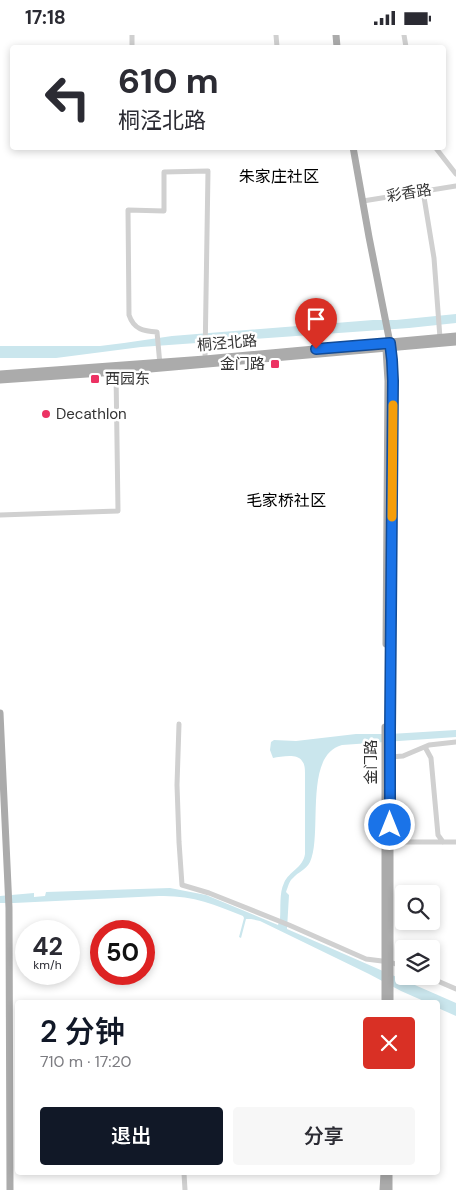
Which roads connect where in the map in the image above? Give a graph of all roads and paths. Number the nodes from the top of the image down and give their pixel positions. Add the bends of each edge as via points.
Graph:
1 (354, 150) edge
2 (437, 150) edge
3 (456, 174) edge
4 (456, 186) edge
5 (423, 191) junction
6 (363, 201) junction
7 (456, 336) edge
8 (440, 338) junction
9 (456, 342) edge
10 (389, 347) junction
11 (205, 359) junction
12 (160, 365) junction
13 (116, 372) junction
14 (0, 374) edge
15 (0, 380) edge
16 (0, 515) edge
17 (0, 713) edge
18 (179, 724) dead end
19 (456, 742) edge
20 (387, 745) junction
21 (425, 747) junction
22 (390, 757) junction
23 (390, 842) junction
24 (443, 842) junction
25 (456, 842) edge
26 (388, 962) junction
27 (395, 964) edge
28 (440, 982) edge
29 (387, 986) junction
30 (456, 989) edge
31 (385, 1000) edge
32 (389, 1000) edge
33 (184, 1175) edge
34 (384, 1175) edge
35 (389, 1175) edge
36 (10, 1190) edge
37 (184, 1190) edge
38 (384, 1190) edge
39 (388, 1190) edge

1 - 6 main road, 金门路
2 - 3 street
4 - 5 street, 彩香路
5 - 6 street, 彩香路
5 - 8 street via 434,258
6 - 10 main road, 金门路
7 - 8 main road, 桐泾北路
8 - 10 main road, 桐泾北路
9 - 10 main road, 桐泾北路
10 - 11 main road, 桐泾北路
10 - 12 main road, 桐泾北路
10 - 20 main road, 金门路
11 - 12 main road, 桐泾北路
11 - 12 street via 208,171 164,172 164,211 128,210 129,315 138,328 157,333
12 - 13 main road, 桐泾北路
12 - 14 main road, 桐泾北路
13 - 15 main road, 桐泾北路
13 - 16 street via 118,511
17 - 36 main road via 9,908
18 - 26 street via 177,785 182,885 290,925 366,959
19 - 21 street
20 - 22 main road, 金门路
20 - 26 main road, 金门路
21 - 22 street
21 - 24 street via 431,758 438,835
22 - 23 main road, 金门路
23 - 24 street
23 - 26 main road, 金门路
24 - 25 street
26 - 27 street
26 - 29 main road, 金门路
28 - 30 street
29 - 31 main road, 金门路
29 - 32 main road, 金门路
33 - 37 street
34 - 38 main road
35 - 39 main road

